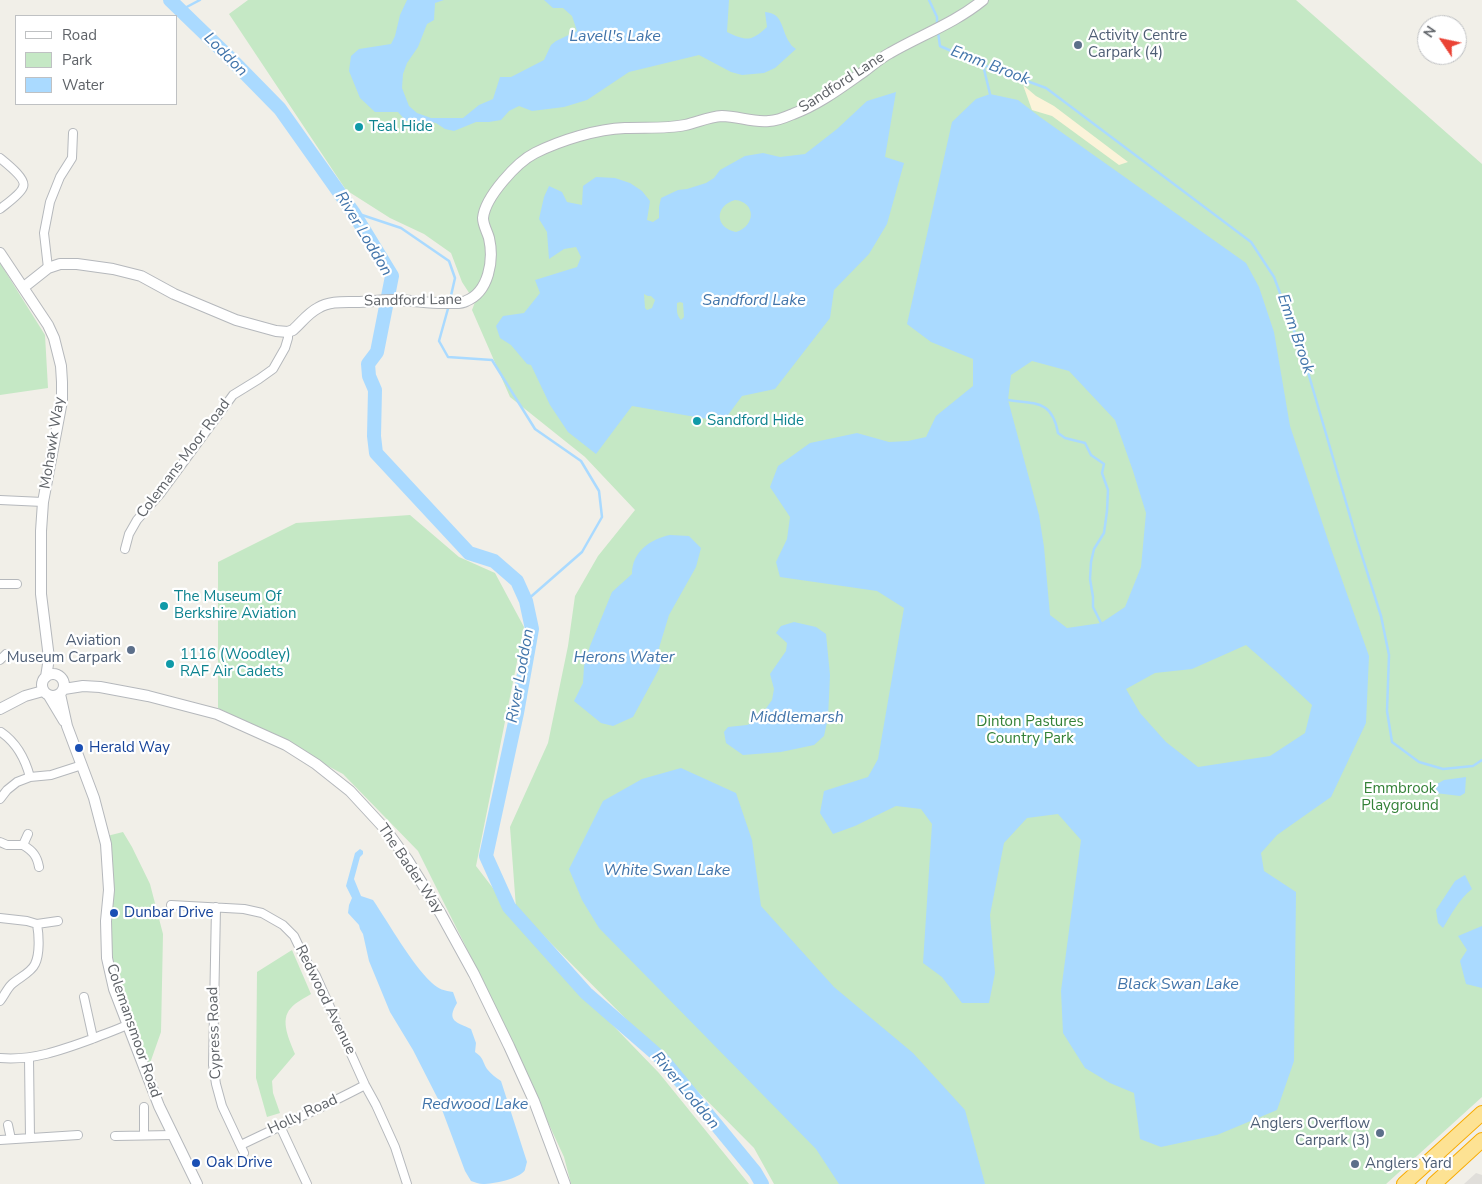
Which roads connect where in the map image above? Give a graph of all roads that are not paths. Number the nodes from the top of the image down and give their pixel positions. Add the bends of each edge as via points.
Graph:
1 (983, 0) edge
2 (73, 134) dead end
3 (0, 158) edge
4 (0, 209) edge
5 (0, 253) edge
6 (48, 268) junction
7 (24, 287) junction
8 (288, 332) junction
9 (0, 500) edge
10 (43, 502) junction
11 (125, 550) dead end
12 (0, 584) edge
13 (17, 584) dead end
14 (49, 649) junction
15 (61, 685) junction
16 (45, 686) junction
17 (0, 709) edge
18 (67, 726) junction
19 (2, 732) dead end
20 (18, 733) dead end
21 (10, 738) junction
22 (82, 764) junction
23 (30, 777) junction
24 (0, 799) edge
25 (28, 834) dead end
26 (0, 842) edge
27 (24, 845) junction
28 (39, 867) dead end
29 (171, 905) dead end
30 (216, 908) junction
31 (0, 918) edge
32 (58, 921) dead end
33 (37, 924) junction
34 (84, 997) dead end
35 (0, 1001) edge
36 (129, 1024) junction
37 (93, 1038) junction
38 (0, 1058) edge
39 (29, 1058) junction
40 (364, 1085) junction
41 (144, 1107) dead end
42 (1482, 1113) edge
43 (8, 1125) dead end
44 (280, 1126) junction
45 (78, 1135) dead end
46 (144, 1135) junction
47 (173, 1135) junction
48 (115, 1136) dead end
49 (30, 1138) junction
50 (0, 1140) edge
51 (11, 1140) junction
52 (1482, 1140) edge
53 (241, 1145) junction
54 (244, 1153) dead end
55 (197, 1184) edge
56 (307, 1184) edge
57 (408, 1184) edge
58 (565, 1184) edge
59 (1404, 1184) edge
60 (1434, 1184) edge

1 - 8 street, Sandford Lane via 971,10 889,54 807,109 786,117 770,122 725,116 686,125 598,131 533,154 501,184 486,209 484,223 491,255 481,290 473,297 461,303 438,304 395,300 331,303 318,307
2 - 6 street via 72,158 50,202 44,234
3 - 4 street via 24,182 20,192
5 - 7 street, Mohawk Way
6 - 7 street
6 - 8 street via 77,264 140,276 236,320
7 - 10 street, Mohawk Way via 48,325 61,366 62,402
8 - 11 street, Colemans Moor Road via 285,348 273,368 233,395 137,520
9 - 10 street
10 - 14 street, Mohawk Way via 41,594
12 - 13 street
14 - 15 street, Mohawk Way
14 - 16 street, Mohawk Way
15 - 16 street via 53,697
15 - 16 street via 52,674
15 - 18 street, Colemansmoor Road
15 - 58 street, The Bader Way via 92,686 148,696 217,714 286,745 334,777 364,805 407,859 474,974 534,1101
16 - 17 street
16 - 18 street, Colemansmoor Road
18 - 22 street, Colemansmoor Road
19 - 21 street
20 - 21 street
21 - 23 street via 21,752
22 - 23 street via 51,775
22 - 36 street, Colemansmoor Road via 106,844 108,965
23 - 24 street via 17,782
25 - 27 street
26 - 27 street
27 - 28 street via 33,852
29 - 30 street, Redwood Avenue
30 - 40 street, Redwood Avenue via 244,909 262,914 283,925 294,936 316,976
30 - 53 street, Cypress Road via 213,1064 222,1106
31 - 33 street
32 - 33 street
33 - 35 street via 35,964 11,985
34 - 37 street
36 - 37 street
36 - 47 street, Colemansmoor Road
37 - 39 street via 70,1048
38 - 39 street
39 - 49 street
40 - 44 street, Holly Road
40 - 57 street, Redwood Avenue via 395,1147
41 - 46 street
42 - 59 highway
43 - 51 street
44 - 53 street, Holly Road
44 - 56 street
45 - 49 street
46 - 47 street
46 - 48 street
47 - 55 street, Colemansmoor Road
49 - 51 street
50 - 51 street
52 - 60 highway
53 - 54 street, Cypress Road

